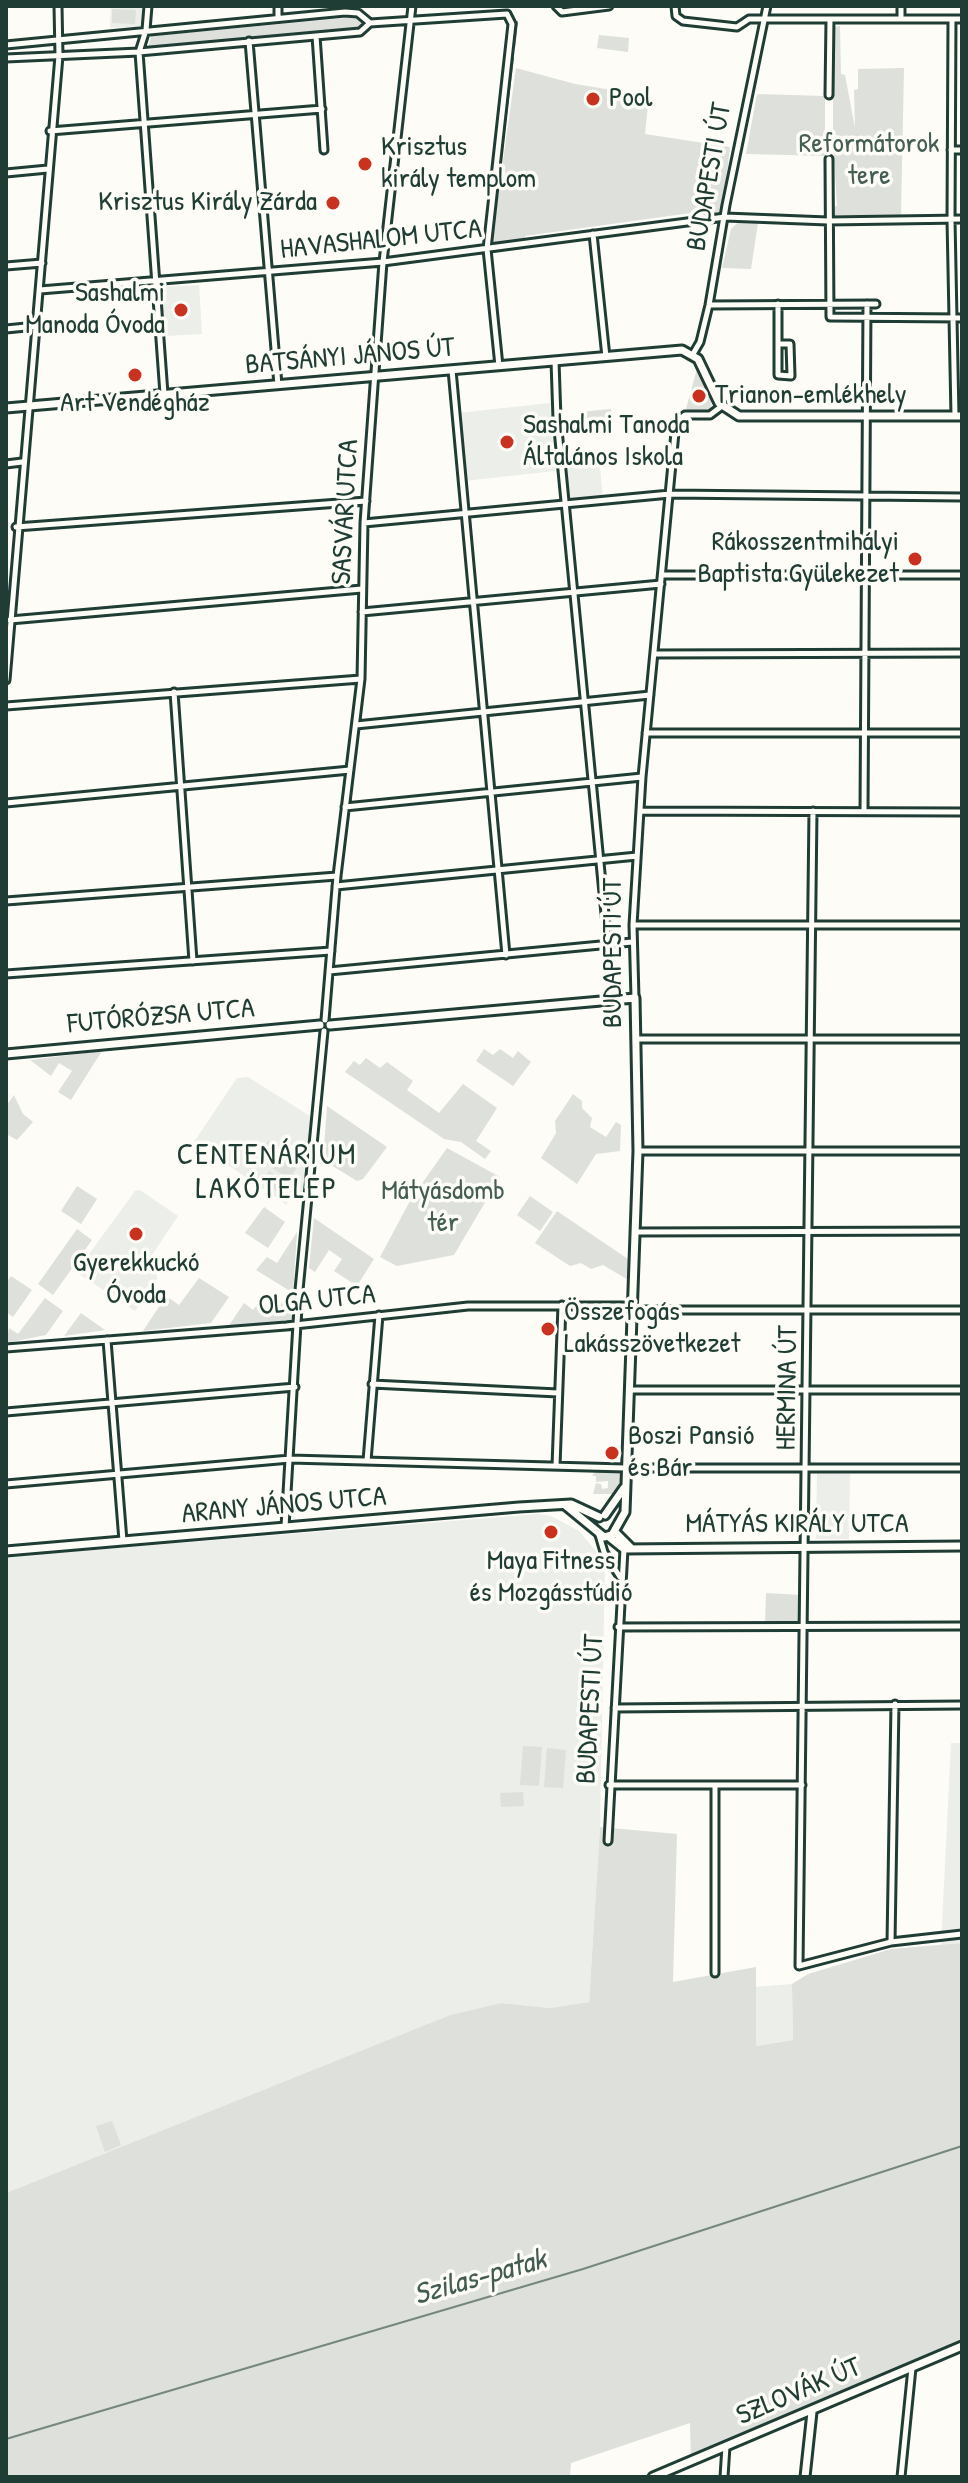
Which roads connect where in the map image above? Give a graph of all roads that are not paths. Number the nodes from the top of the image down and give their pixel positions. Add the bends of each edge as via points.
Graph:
1 (57, 6) edge
2 (148, 6) edge
3 (278, 6) edge
4 (412, 6) edge
5 (556, 6) edge
6 (609, 6) edge
7 (767, 6) edge
8 (901, 6) edge
9 (675, 9) edge
10 (278, 17) junction
11 (765, 19) junction
12 (830, 19) junction
13 (901, 19) junction
14 (952, 19) junction
15 (962, 19) edge
16 (410, 20) junction
17 (370, 23) junction
18 (146, 30) junction
19 (316, 36) junction
20 (58, 41) junction
21 (249, 41) junction
22 (6, 45) edge
23 (139, 52) junction
24 (59, 56) junction
25 (6, 58) edge
26 (829, 95) dead end
27 (322, 109) junction
28 (256, 114) junction
29 (145, 123) junction
30 (50, 131) junction
31 (324, 150) dead end
32 (951, 150) junction
33 (962, 150) edge
34 (829, 159) dead end
35 (48, 169) junction
36 (6, 173) edge
37 (725, 217) junction
38 (962, 219) edge
39 (951, 220) junction
40 (828, 221) junction
41 (593, 234) junction
42 (487, 249) junction
43 (383, 262) junction
44 (42, 263) junction
45 (6, 266) edge
46 (268, 272) junction
47 (156, 281) junction
48 (40, 290) junction
49 (830, 303) junction
50 (778, 304) junction
51 (867, 304) junction
52 (876, 304) dead end
53 (709, 305) junction
54 (867, 317) junction
55 (953, 318) junction
56 (962, 318) edge
57 (36, 326) junction
58 (6, 329) edge
59 (778, 344) junction
60 (694, 355) junction
61 (606, 357) junction
62 (555, 361) junction
63 (499, 366) junction
64 (452, 370) junction
65 (374, 377) junction
66 (278, 385) junction
67 (164, 394) junction
68 (27, 406) junction
69 (722, 406) junction
70 (6, 408) edge
71 (864, 416) junction
72 (958, 416) edge
73 (22, 462) junction
74 (6, 464) edge
75 (670, 494) junction
76 (864, 497) junction
77 (962, 497) edge
78 (366, 501) junction
79 (567, 504) junction
80 (465, 514) junction
81 (364, 523) junction
82 (16, 527) junction
83 (662, 575) junction
84 (962, 575) edge
85 (864, 577) junction
86 (661, 584) junction
87 (9, 585) edge
88 (362, 589) junction
89 (574, 592) junction
90 (473, 601) junction
91 (362, 612) junction
92 (10, 620) junction
93 (864, 653) junction
94 (962, 653) edge
95 (654, 654) junction
96 (7, 662) edge
97 (361, 679) junction
98 (6, 680) edge
99 (174, 692) junction
100 (650, 695) junction
101 (586, 702) junction
102 (6, 706) edge
103 (484, 712) junction
104 (356, 725) junction
105 (646, 733) junction
106 (864, 733) junction
107 (962, 733) edge
108 (350, 770) junction
109 (642, 777) junction
110 (593, 782) junction
111 (181, 788) junction
112 (491, 791) junction
113 (6, 803) edge
114 (345, 807) junction
115 (640, 811) junction
116 (813, 811) junction
117 (864, 811) junction
118 (962, 812) edge
119 (637, 856) junction
120 (601, 861) junction
121 (498, 870) junction
122 (337, 876) junction
123 (336, 886) junction
124 (188, 887) junction
125 (6, 901) edge
126 (633, 925) junction
127 (812, 925) junction
128 (962, 925) edge
129 (632, 942) junction
130 (608, 945) junction
131 (331, 951) junction
132 (506, 955) junction
133 (193, 961) junction
134 (329, 971) junction
135 (6, 974) edge
136 (635, 998) junction
137 (325, 1025) junction
138 (811, 1038) junction
139 (636, 1039) junction
140 (962, 1039) edge
141 (6, 1054) edge
142 (638, 1151) junction
143 (962, 1151) edge
144 (810, 1152) junction
145 (810, 1231) junction
146 (962, 1231) edge
147 (637, 1232) junction
148 (562, 1305) junction
149 (633, 1308) junction
150 (809, 1310) junction
151 (962, 1310) edge
152 (379, 1315) junction
153 (298, 1323) junction
154 (107, 1340) junction
155 (6, 1348) edge
156 (372, 1384) junction
157 (295, 1387) junction
158 (630, 1390) junction
159 (809, 1390) junction
160 (962, 1390) edge
161 (558, 1393) junction
162 (113, 1403) junction
163 (6, 1412) edge
164 (290, 1459) junction
165 (367, 1462) junction
166 (556, 1466) junction
167 (626, 1468) junction
168 (806, 1468) junction
169 (962, 1468) edge
170 (118, 1474) junction
171 (6, 1484) edge
172 (625, 1486) junction
173 (565, 1505) junction
174 (602, 1516) junction
175 (594, 1526) junction
176 (285, 1527) junction
177 (609, 1533) junction
178 (123, 1541) junction
179 (806, 1546) junction
180 (962, 1546) edge
181 (628, 1549) junction
182 (6, 1551) edge
183 (621, 1579) junction
184 (962, 1626) edge
185 (618, 1627) junction
186 (805, 1627) junction
187 (895, 1704) junction
188 (962, 1705) edge
189 (804, 1707) junction
190 (615, 1708) junction
191 (609, 1785) junction
192 (715, 1785) junction
193 (802, 1785) junction
194 (608, 1841) dead end
195 (962, 1934) edge
196 (891, 1942) junction
197 (715, 1973) dead end
198 (962, 2346) edge
199 (912, 2367) junction
200 (812, 2412) junction
201 (726, 2446) junction
202 (653, 2477) edge
203 (724, 2477) edge
204 (805, 2477) edge
205 (901, 2477) edge

1 - 20 street
2 - 18 street
3 - 10 street
4 - 16 street, SASVÁR UTCA
5 - 6 street via 562,12
7 - 11 street, BUDAPESTI ÚT
8 - 13 street
9 - 11 street via 683,21 737,27 749,19
10 - 17 street via 358,13
10 - 18 street
11 - 12 street
11 - 37 street, BUDAPESTI ÚT
12 - 13 street
12 - 26 street
13 - 14 street
14 - 15 street
14 - 32 street
16 - 17 street
16 - 42 street via 504,13 512,20
16 - 43 street, SASVÁR UTCA
17 - 19 street via 360,32
18 - 20 street
18 - 23 street
19 - 21 street
19 - 27 street
20 - 22 street
20 - 24 street
21 - 23 street
21 - 28 street
23 - 24 street
23 - 29 street
24 - 25 street
24 - 30 street
27 - 28 street
27 - 31 street
28 - 29 street
28 - 46 street
29 - 30 street
29 - 47 street
30 - 35 street
32 - 33 street
32 - 39 street
34 - 40 street
35 - 36 street
35 - 44 street
37 - 40 street, HAVASHALOM UTCA
37 - 41 street, HAVASHALOM UTCA
37 - 53 street, BUDAPESTI ÚT
38 - 39 street, HAVASHALOM UTCA
39 - 40 street, HAVASHALOM UTCA
39 - 55 street
40 - 49 street
41 - 42 street, HAVASHALOM UTCA
41 - 61 street
42 - 43 street, HAVASHALOM UTCA
42 - 63 street
43 - 46 street, HAVASHALOM UTCA
43 - 65 street, SASVÁR UTCA
44 - 45 street
44 - 48 street
46 - 47 street, HAVASHALOM UTCA
46 - 66 street
47 - 48 street, HAVASHALOM UTCA
47 - 67 street
48 - 57 street
49 - 50 street
49 - 51 street
49 - 54 street via 830,317
50 - 53 street
50 - 59 street
51 - 52 street
51 - 54 street
53 - 60 street, BUDAPESTI ÚT
54 - 55 street
54 - 71 street
55 - 56 street
55 - 72 street
57 - 58 street
57 - 68 street
59 - 59 street via 790,344 791,376 778,375
60 - 61 street, BATSÁNYI JÁNOS ÚT via 682,350
60 - 69 street
61 - 62 street, BATSÁNYI JÁNOS ÚT
62 - 63 street, BATSÁNYI JÁNOS ÚT
62 - 79 street
63 - 64 street, BATSÁNYI JÁNOS ÚT
64 - 65 street, BATSÁNYI JÁNOS ÚT
64 - 80 street
65 - 66 street, BATSÁNYI JÁNOS ÚT
65 - 78 street, SASVÁR UTCA
66 - 67 street, BATSÁNYI JÁNOS ÚT
67 - 68 street, BATSÁNYI JÁNOS ÚT
68 - 70 street, BATSÁNYI JÁNOS ÚT
68 - 73 street
69 - 71 street via 744,417
69 - 75 street, BUDAPESTI ÚT via 710,415 685,415 676,422
71 - 72 street
71 - 76 street
73 - 74 street
73 - 82 street
75 - 76 street
75 - 79 street
75 - 83 street, BUDAPESTI ÚT
76 - 77 street
76 - 85 street
78 - 81 street, SASVÁR UTCA
78 - 82 street
79 - 80 street
79 - 89 street
80 - 81 street
80 - 90 street
81 - 88 street, SASVÁR UTCA
82 - 87 street
83 - 85 street
83 - 86 street, BUDAPESTI ÚT
84 - 85 street
85 - 93 street
86 - 89 street
86 - 95 street, BUDAPESTI ÚT
87 - 92 street
88 - 91 street, SASVÁR UTCA
88 - 92 street
89 - 90 street
89 - 101 street
90 - 91 street
90 - 103 street
91 - 97 street, SASVÁR UTCA
92 - 96 street
93 - 94 street
93 - 95 street
93 - 106 street
95 - 100 street, BUDAPESTI ÚT
96 - 98 street
97 - 99 street
97 - 104 street, SASVÁR UTCA
99 - 102 street
99 - 111 street
100 - 101 street
100 - 105 street, BUDAPESTI ÚT
101 - 103 street
101 - 110 street
103 - 104 street
103 - 112 street
104 - 108 street, SASVÁR UTCA
105 - 106 street
105 - 109 street, BUDAPESTI ÚT
106 - 107 street
106 - 117 street
108 - 111 street
108 - 114 street, SASVÁR UTCA
109 - 110 street
109 - 115 street, BUDAPESTI ÚT
110 - 112 street
110 - 120 street
111 - 113 street
111 - 124 street
112 - 114 street
112 - 121 street
114 - 122 street, SASVÁR UTCA
115 - 116 street
115 - 119 street, BUDAPESTI ÚT
116 - 117 street
116 - 127 street, HERMINA ÚT
117 - 118 street
119 - 120 street
119 - 126 street, BUDAPESTI ÚT
120 - 121 street
120 - 130 street
121 - 123 street
121 - 132 street
122 - 123 street, SASVÁR UTCA
122 - 124 street
123 - 131 street, SASVÁR UTCA
124 - 125 street
124 - 133 street
126 - 127 street
126 - 129 street, BUDAPESTI ÚT
127 - 128 street
127 - 138 street, HERMINA ÚT
129 - 130 street
129 - 136 street, BUDAPESTI ÚT
130 - 132 street
131 - 133 street
131 - 134 street, SASVÁR UTCA
132 - 134 street
133 - 135 street
134 - 137 street, SASVÁR UTCA
136 - 137 street, FUTÓRÓZSA UTCA
136 - 139 street, BUDAPESTI ÚT
137 - 141 street, FUTÓRÓZSA UTCA
137 - 153 street, SASVÁR UTCA
138 - 139 street
138 - 140 street
138 - 144 street, HERMINA ÚT
139 - 142 street, BUDAPESTI ÚT
142 - 144 street
142 - 147 street, BUDAPESTI ÚT
143 - 144 street
144 - 145 street, HERMINA ÚT
145 - 146 street
145 - 147 street
145 - 150 street, HERMINA ÚT
147 - 149 street, BUDAPESTI ÚT
148 - 149 street, OLGA UTCA
148 - 152 street, OLGA UTCA via 468,1306
148 - 161 street
149 - 150 street, OLGA UTCA
149 - 158 street, BUDAPESTI ÚT
150 - 151 street, OLGA UTCA
150 - 159 street, HERMINA ÚT
152 - 153 street, OLGA UTCA
152 - 156 street
153 - 154 street, OLGA UTCA
153 - 157 street, SASVÁR UTCA
154 - 155 street, OLGA UTCA
154 - 162 street
156 - 161 street
156 - 165 street
157 - 162 street
157 - 164 street, SASVÁR UTCA
158 - 159 street
158 - 167 street, BUDAPESTI ÚT
159 - 160 street
159 - 168 street, HERMINA ÚT
161 - 166 street
162 - 163 street
162 - 170 street
164 - 165 street
164 - 170 street
164 - 176 street, SASVÁR UTCA
165 - 166 street
166 - 167 street
167 - 168 street
167 - 172 street, BUDAPESTI ÚT
168 - 169 street
168 - 179 street, HERMINA ÚT
170 - 171 street
170 - 178 street
172 - 174 street
172 - 177 street, BUDAPESTI ÚT via 625,1512
173 - 174 street, ARANY JÁNOS UTCA
173 - 175 street
173 - 176 street, ARANY JÁNOS UTCA
174 - 175 street
174 - 177 street via 612,1518
175 - 177 street
176 - 178 street, ARANY JÁNOS UTCA
177 - 181 street
177 - 183 street via 608,1555
178 - 182 street, ARANY JÁNOS UTCA
179 - 180 street, MÁTYÁS KIRÁLY UTCA
179 - 181 street, MÁTYÁS KIRÁLY UTCA
179 - 186 street, HERMINA ÚT
181 - 183 street, BUDAPESTI ÚT
183 - 185 street, BUDAPESTI ÚT
184 - 186 street
185 - 186 street
185 - 190 street, BUDAPESTI ÚT
186 - 189 street, HERMINA ÚT
187 - 188 street
187 - 189 street
187 - 196 street
189 - 190 street
189 - 193 street, HERMINA ÚT
190 - 191 street, BUDAPESTI ÚT
191 - 192 street
191 - 194 street, BUDAPESTI ÚT
192 - 193 street
192 - 197 street
193 - 196 street, HERMINA ÚT via 799,1966
195 - 196 street
198 - 199 street, SZLOVÁK ÚT
199 - 200 street, SZLOVÁK ÚT
199 - 205 street
200 - 201 street, SZLOVÁK ÚT
200 - 204 street
201 - 202 street, SZLOVÁK ÚT
201 - 203 street

